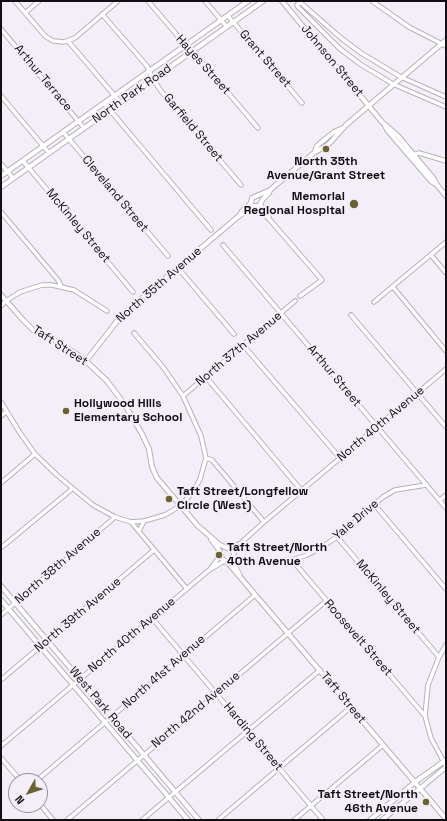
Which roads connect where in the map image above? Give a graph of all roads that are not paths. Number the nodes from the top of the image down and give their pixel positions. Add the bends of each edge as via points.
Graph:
1 (15, 1) edge
2 (39, 1) edge
3 (118, 1) edge
4 (148, 1) edge
5 (205, 1) edge
6 (248, 1) edge
7 (263, 1) edge
8 (282, 1) edge
9 (372, 1) edge
10 (300, 2) edge
11 (25, 13) junction
12 (102, 14) junction
13 (228, 16) junction
14 (221, 20) junction
15 (233, 22) junction
16 (227, 27) junction
17 (1, 28) edge
18 (446, 40) edge
19 (68, 41) junction
20 (441, 44) junction
21 (186, 45) junction
22 (446, 46) edge
23 (192, 51) junction
24 (149, 71) junction
25 (401, 77) junction
26 (153, 79) junction
27 (394, 84) junction
28 (1, 96) edge
29 (114, 96) junction
30 (446, 97) edge
31 (120, 102) junction
32 (104, 103) junction
33 (302, 103) dead end
34 (369, 105) junction
35 (446, 108) edge
36 (109, 110) junction
37 (79, 121) junction
38 (382, 122) junction
39 (84, 128) junction
40 (258, 128) dead end
41 (63, 132) junction
42 (68, 139) junction
43 (43, 146) junction
44 (49, 153) junction
45 (413, 155) junction
46 (23, 160) junction
47 (446, 160) edge
48 (1, 164) edge
49 (28, 168) junction
50 (7, 171) junction
51 (1, 176) edge
52 (13, 178) junction
53 (241, 185) dead end
54 (437, 185) junction
55 (1, 187) edge
56 (270, 190) junction
57 (446, 196) edge
58 (257, 197) junction
59 (257, 204) junction
60 (1, 212) edge
61 (211, 230) dead end
62 (446, 242) edge
63 (223, 245) dead end
64 (431, 255) junction
65 (168, 256) dead end
66 (178, 268) junction
67 (446, 273) edge
68 (61, 286) junction
69 (393, 287) junction
70 (133, 292) dead end
71 (1, 295) edge
72 (300, 296) dead end
73 (6, 301) junction
74 (295, 301) dead end
75 (374, 302) dead end
76 (1, 306) edge
77 (107, 311) dead end
78 (281, 313) junction
79 (351, 315) dead end
80 (134, 333) dead end
81 (234, 334) dead end
82 (243, 345) junction
83 (446, 351) edge
84 (86, 361) junction
85 (446, 369) edge
86 (206, 377) junction
87 (418, 393) junction
88 (183, 396) junction
89 (1, 402) edge
90 (6, 412) junction
91 (1, 416) edge
92 (377, 427) junction
93 (446, 427) edge
94 (35, 454) junction
95 (206, 458) junction
96 (340, 458) junction
97 (1, 483) edge
98 (426, 485) junction
99 (72, 489) junction
100 (301, 490) junction
101 (446, 495) edge
102 (440, 500) junction
103 (374, 504) junction
104 (180, 506) junction
105 (446, 508) edge
106 (115, 517) junction
107 (144, 521) junction
108 (131, 522) junction
109 (264, 522) junction
110 (139, 531) junction
111 (208, 535) junction
112 (337, 536) junction
113 (243, 541) junction
114 (1, 548) edge
115 (228, 548) junction
116 (154, 550) junction
117 (220, 554) junction
118 (234, 554) junction
119 (233, 559) junction
120 (292, 560) junction
121 (226, 561) junction
122 (263, 561) dead end
123 (208, 571) junction
124 (240, 576) junction
125 (1, 586) edge
126 (187, 589) junction
127 (446, 589) edge
128 (255, 595) junction
129 (1, 600) edge
130 (326, 601) junction
131 (16, 603) junction
132 (8, 609) junction
133 (1, 615) edge
134 (152, 618) junction
135 (288, 632) junction
136 (48, 641) junction
137 (446, 644) edge
138 (41, 647) junction
139 (184, 655) junction
140 (439, 657) junction
141 (320, 670) junction
142 (80, 679) junction
143 (1, 680) edge
144 (73, 685) junction
145 (216, 693) junction
146 (351, 708) junction
147 (425, 716) junction
148 (112, 717) junction
149 (105, 723) junction
150 (248, 731) junction
151 (383, 745) junction
152 (1, 746) edge
153 (143, 754) junction
154 (1, 758) edge
155 (136, 760) junction
156 (445, 764) edge
157 (279, 768) junction
158 (13, 773) edge
159 (46, 773) edge
160 (415, 782) junction
161 (420, 788) junction
162 (176, 792) junction
163 (169, 798) junction
164 (311, 806) junction
165 (446, 819) edge
166 (67, 820) edge
167 (142, 820) edge
168 (188, 820) edge
169 (199, 820) edge
170 (218, 820) edge
171 (294, 820) edge
172 (323, 820) edge
173 (370, 820) edge
174 (382, 820) edge

1 - 11 street
2 - 11 street
3 - 12 street
4 - 21 street, Hayes Street
5 - 14 street, Grant Street
6 - 13 street, North Park Road
7 - 15 street, North Park Road
8 - 34 street, Johnson Street
9 - 20 street via 409,27
10 - 25 street via 361,54
10 - 27 street via 298,7 348,55
11 - 19 street via 48,39 56,42
12 - 19 street
12 - 24 street, Garfield Street
13 - 14 street, North Park Road
13 - 15 street, Grant Street
14 - 16 street, Grant Street
14 - 21 street, North Park Road
15 - 16 street, North Park Road
15 - 33 street, Grant Street
16 - 23 street, North Park Road
17 - 37 street, Arthur Terrace
18 - 20 street, North 35th Avenue
19 - 29 street
20 - 22 street
20 - 25 street, North 35th Avenue
21 - 23 street, Hayes Street
21 - 24 street, North Park Road
23 - 26 street, North Park Road
23 - 40 street, Hayes Street
24 - 26 street, Garfield Street
24 - 29 street, North Park Road
25 - 27 street, North 35th Avenue
25 - 30 street
26 - 31 street, North Park Road
26 - 53 street, Garfield Street
27 - 34 street, North 35th Avenue
27 - 35 street
28 - 43 street
29 - 31 street
29 - 32 street, North Park Road
31 - 36 street, North Park Road
32 - 36 street
32 - 37 street, North Park Road
34 - 38 street, Johnson Street
34 - 56 street, North 35th Avenue via 328,145 315,152
36 - 39 street, North Park Road
36 - 61 street
37 - 39 street, Arthur Terrace
37 - 41 street, North Park Road
38 - 45 street, Johnson Street via 398,136
38 - 54 street, Johnson Street
39 - 42 street, North Park Road
41 - 42 street, Cleveland Street
41 - 43 street, North Park Road
42 - 44 street, North Park Road
42 - 65 street, Cleveland Street
43 - 44 street
43 - 46 street, North Park Road
44 - 49 street, North Park Road
45 - 47 street via 419,153
45 - 54 street, Johnson Street
46 - 49 street, McKinley Street
46 - 50 street, North Park Road
48 - 50 street
49 - 52 street, North Park Road
49 - 70 street, McKinley Street
50 - 51 street, North Park Road
50 - 52 street
52 - 55 street, North Park Road
54 - 57 street, Johnson Street
56 - 58 street, North 35th Avenue
56 - 59 street, North 35th Avenue
58 - 59 street
58 - 59 street, North 35th Avenue via 252,198
59 - 66 street, North 35th Avenue
59 - 72 street via 322,280
60 - 68 street
62 - 64 street
63 - 78 street, Arthur Street
64 - 67 street
64 - 69 street
66 - 81 street
66 - 84 street, North 35th Avenue via 121,316
68 - 73 street via 32,288
68 - 77 street via 74,290
69 - 75 street
69 - 83 street
71 - 73 street, Taft Street
73 - 76 street
73 - 84 street, Taft Street via 34,331 66,347
74 - 78 street, North 37th Avenue
78 - 82 street, North 37th Avenue
78 - 92 street, Arthur Street
79 - 87 street
80 - 88 street via 163,367
82 - 86 street, North 37th Avenue
82 - 96 street
84 - 104 street, Taft Street via 107,381 125,405 146,442 154,473
85 - 87 street, North 40th Avenue
86 - 88 street, North 37th Avenue
86 - 100 street
87 - 92 street, North 40th Avenue
87 - 93 street
88 - 95 street via 201,436
89 - 90 street
90 - 91 street
90 - 94 street
92 - 96 street, North 40th Avenue
92 - 98 street, Arthur Street
94 - 97 street
94 - 99 street
95 - 104 street via 200,479
95 - 109 street via 212,460
96 - 100 street, North 40th Avenue
98 - 102 street, Arthur Street
98 - 103 street, Yale Drive via 395,490
99 - 106 street
99 - 114 street
100 - 109 street, North 40th Avenue
101 - 102 street
102 - 105 street, Arthur Street
103 - 112 street, Yale Drive
103 - 127 street
104 - 107 street via 165,516
104 - 111 street, Taft Street
106 - 108 street
106 - 131 street, North 38th Avenue
107 - 108 street
107 - 110 street
108 - 110 street
109 - 113 street, North 40th Avenue
110 - 116 street
111 - 115 street, Taft Street
111 - 117 street, Taft Street via 218,547
112 - 120 street, Yale Drive via 320,548
112 - 140 street, McKinley Street
113 - 115 street, North 40th Avenue
113 - 118 street, North 40th Avenue
115 - 117 street
115 - 118 street
116 - 126 street
116 - 136 street, North 39th Avenue
117 - 121 street, Taft Street
117 - 123 street, North 40th Avenue
118 - 119 street
119 - 121 street
119 - 124 street, Taft Street
120 - 122 street, Yale Drive
120 - 130 street, Roosevelt Street
121 - 123 street, North 40th Avenue
121 - 124 street, Taft Street
123 - 126 street, North 40th Avenue
124 - 128 street, Taft Street
125 - 131 street, West Park Road
126 - 134 street, North 40th Avenue
128 - 135 street, Taft Street
128 - 139 street, North 41st Avenue
129 - 132 street, West Park Road
130 - 135 street, North 42nd Avenue
130 - 147 street, Roosevelt Street
131 - 132 street, North 38th Avenue
131 - 136 street, West Park Road
132 - 133 street, North 38th Avenue
132 - 138 street, West Park Road
134 - 139 street, Harding Street
134 - 142 street, North 40th Avenue
135 - 141 street, Taft Street
135 - 145 street, North 42nd Avenue
136 - 138 street, North 39th Avenue
136 - 142 street, West Park Road
137 - 140 street
138 - 143 street, North 39th Avenue
138 - 144 street, West Park Road
139 - 145 street, Harding Street
139 - 148 street, North 41st Avenue
140 - 147 street via 428,685
141 - 146 street, Taft Street
141 - 150 street
142 - 144 street, North 40th Avenue
142 - 148 street, West Park Road
144 - 149 street, West Park Road
144 - 152 street, North 40th Avenue
145 - 150 street, Harding Street
145 - 153 street, North 42nd Avenue
146 - 151 street, Taft Street
146 - 157 street
147 - 156 street via 431,738
148 - 149 street, North 41st Avenue
148 - 153 street, West Park Road
149 - 155 street, West Park Road
149 - 159 street, North 41st Avenue
150 - 157 street, Harding Street
150 - 162 street
151 - 160 street, Taft Street
151 - 164 street
153 - 155 street, North 42nd Avenue
153 - 162 street, West Park Road
154 - 158 street
155 - 163 street, West Park Road
155 - 166 street, North 42nd Avenue
156 - 160 street
156 - 161 street
157 - 164 street, Harding Street
157 - 170 street
160 - 161 street, Taft Street
160 - 173 street
161 - 165 street, Taft Street
161 - 174 street
162 - 163 street
162 - 169 street, West Park Road
163 - 167 street
163 - 168 street, West Park Road
164 - 171 street
164 - 172 street, Harding Street

